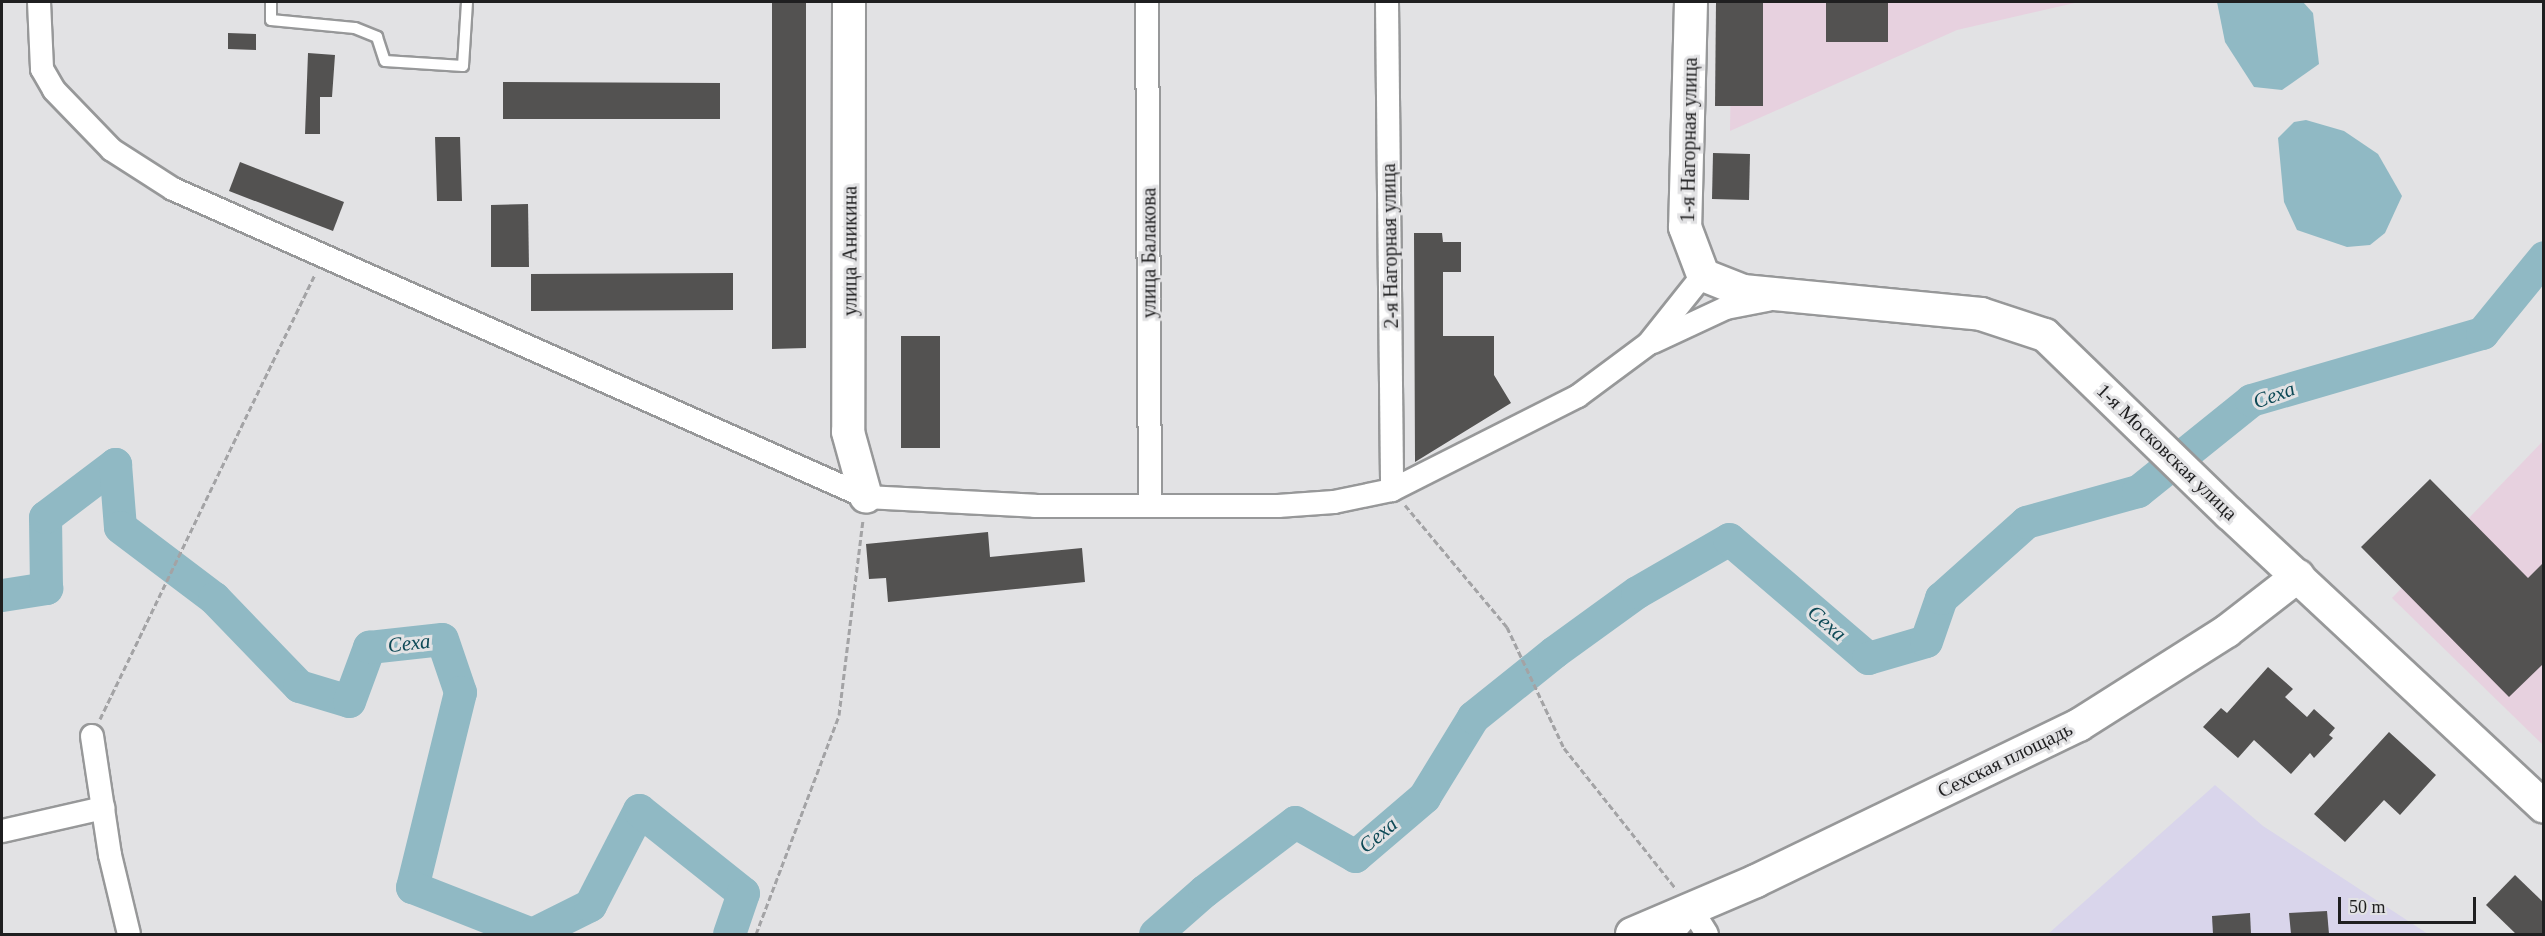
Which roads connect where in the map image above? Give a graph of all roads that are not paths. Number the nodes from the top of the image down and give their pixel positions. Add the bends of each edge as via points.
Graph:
1 (39, 2) edge
2 (271, 2) edge
3 (466, 2) edge
4 (849, 2) edge
5 (1147, 2) edge
6 (1387, 2) edge
7 (1691, 2) edge
8 (1703, 275) junction
9 (1793, 295) junction
10 (1648, 344) junction
11 (1392, 490) junction
12 (866, 497) junction
13 (1150, 504) junction
14 (2298, 576) junction
15 (92, 736) road end
16 (2544, 807) edge
17 (103, 808) junction
18 (2, 831) edge
19 (1700, 922) edge
20 (129, 934) edge
21 (1632, 934) edge
22 (1672, 934) edge

1 - 12 street via 42,69 54,90 112,150 173,189
2 - 3 lane via 270,20 355,28 377,37 385,61 463,66
4 - 12 street, улица Аникина via 848,432
5 - 13 street, улица Балакова
6 - 11 street, 2-я Нагорная улица
7 - 8 street, 1-я Нагорная улица via 1685,227
8 - 9 street, 1-я Московская улица via 1743,291
8 - 10 street
9 - 10 street via 1726,308
9 - 14 street, 1-я Московская улица via 1981,314 2045,335
10 - 11 street via 1578,396
11 - 13 street via 1334,502 1278,506
12 - 13 street via 1035,506
14 - 16 street, 1-я Московская улица
14 - 19 street, Сехская площадь via 2227,631 2079,725
15 - 17 street
17 - 18 street
17 - 20 street
19 - 21 street, Сехская площадь
19 - 22 street

